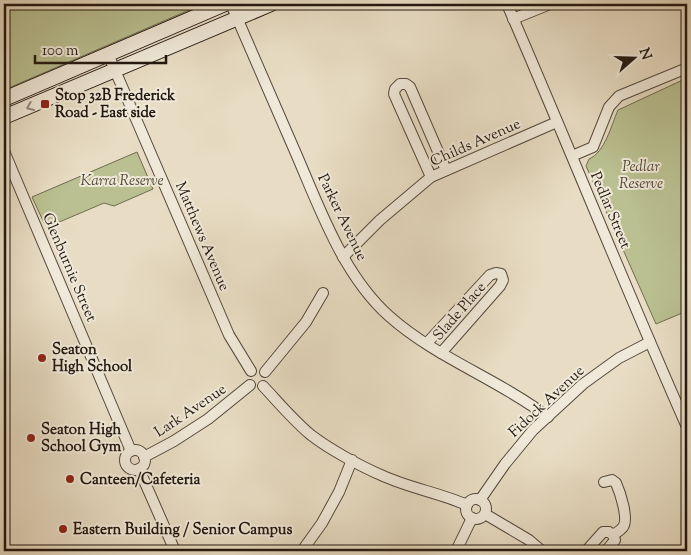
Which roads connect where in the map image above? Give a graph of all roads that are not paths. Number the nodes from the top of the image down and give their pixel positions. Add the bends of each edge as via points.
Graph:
1 (225, 4) edge
2 (231, 4) edge
3 (271, 4) edge
4 (507, 4) edge
5 (550, 4) edge
6 (238, 18) junction
7 (514, 19) junction
8 (108, 54) junction
9 (687, 68) edge
10 (115, 71) junction
11 (4, 99) edge
12 (4, 118) edge
13 (557, 122) junction
14 (4, 151) edge
15 (572, 156) junction
16 (446, 170) junction
17 (431, 177) junction
18 (343, 257) junction
19 (323, 293) dead end
20 (650, 342) junction
21 (427, 344) junction
22 (442, 353) junction
23 (251, 371) junction
24 (264, 372) junction
25 (250, 385) junction
26 (263, 386) junction
27 (548, 417) junction
28 (687, 428) edge
29 (131, 451) junction
30 (144, 457) junction
31 (352, 460) junction
32 (139, 469) junction
33 (604, 482) dead end
34 (480, 500) junction
35 (467, 506) junction
36 (485, 514) junction
37 (472, 518) junction
38 (613, 535) junction
39 (175, 551) edge
40 (302, 551) edge
41 (456, 551) edge
42 (542, 551) edge
43 (586, 551) edge
44 (606, 551) edge

1 - 8 main road
2 - 6 street, Parker Avenue
3 - 6 main road
4 - 7 street, Pedlar Street
5 - 7 street
6 - 10 main road
6 - 18 street, Parker Avenue
7 - 13 street, Pedlar Street
8 - 10 street, Matthews Avenue
8 - 11 main road
9 - 15 street via 619,96 609,107 592,147
10 -> 12 main road
10 - 23 street, Matthews Avenue via 229,335
13 - 15 street, Pedlar Street
13 - 16 street, Childs Avenue
14 - 29 street, Glenburnie Street
15 - 20 street, Pedlar Street
16 - 17 street, Childs Avenue
16 - 17 street via 410,87 400,84 394,94
17 - 18 street, Childs Avenue
18 - 21 street, Parker Avenue via 387,315
19 - 24 street via 306,322
20 - 27 street, Fidock Avenue via 619,358 583,384
20 - 28 street, Pedlar Street
21 - 22 street, Parker Avenue
21 - 22 street, Slade Place via 490,275 501,274 500,286
22 - 27 street, Parker Avenue
23 - 24 street via 260,369
23 - 25 street via 247,378
24 - 26 street via 267,381
25 - 26 street via 254,388
25 - 30 street, Lark Avenue via 208,419
26 - 31 street via 312,436
27 - 34 street, Fidock Avenue via 505,464
29 - 30 street via 138,450
29 - 32 street via 125,458 126,464 133,470
30 - 32 street via 144,465
31 - 35 street via 381,476
31 - 40 street via 322,523
32 - 39 street
33 - 38 street via 612,480 616,483 626,521 623,528
34 - 35 street via 473,500
34 - 36 street via 486,506
35 - 37 street
36 - 37 street
36 - 42 street
37 - 41 street
38 - 43 street via 603,532
38 - 44 street via 615,540

